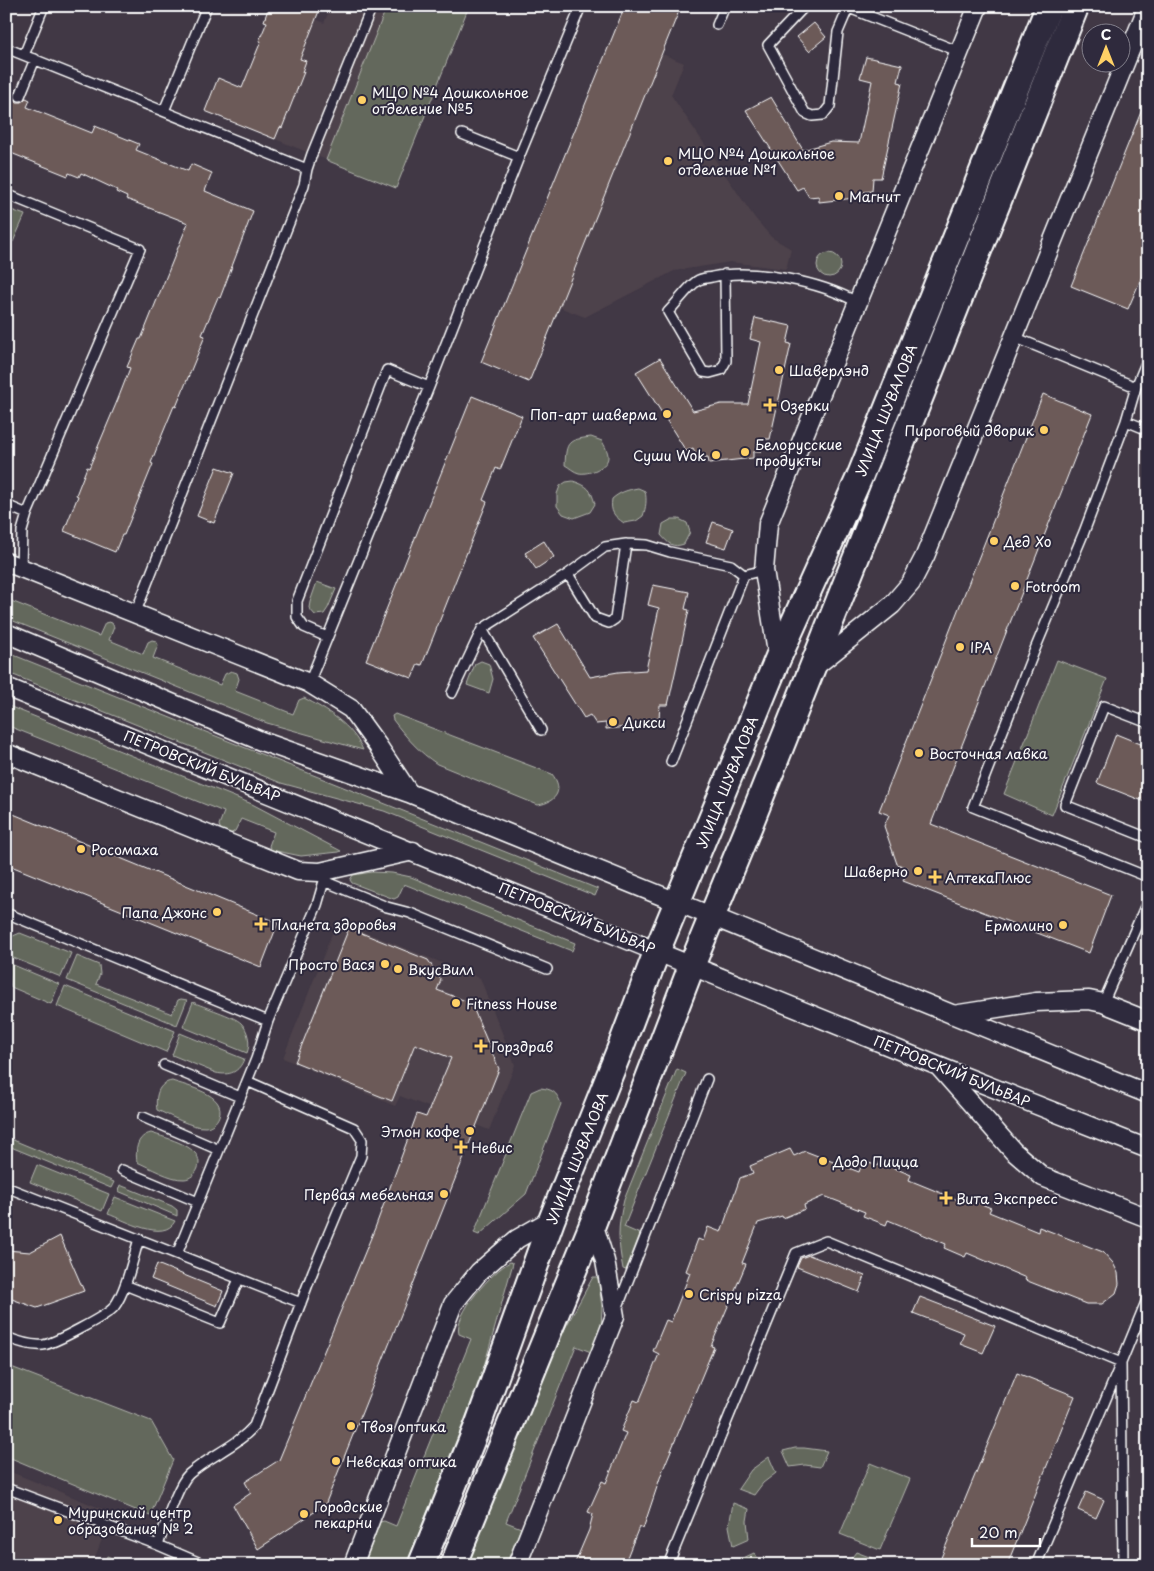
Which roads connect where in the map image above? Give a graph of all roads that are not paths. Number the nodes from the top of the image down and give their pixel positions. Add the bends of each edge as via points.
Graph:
1 (44, 6) edge
2 (207, 6) edge
3 (372, 6) edge
4 (581, 6) edge
5 (725, 6) edge
6 (805, 6) edge
7 (978, 6) edge
8 (1049, 6) edge
9 (1076, 6) edge
10 (1148, 6) edge
11 (847, 7) edge
12 (717, 25) dead end
13 (6, 48) edge
14 (960, 52) junction
15 (24, 55) junction
16 (35, 59) junction
17 (20, 96) dead end
18 (164, 111) junction
19 (462, 134) dead end
20 (519, 158) junction
21 (307, 169) junction
22 (6, 194) edge
23 (726, 274) junction
24 (858, 302) junction
25 (1014, 337) junction
26 (1148, 358) edge
27 (429, 387) junction
28 (1136, 387) junction
29 (1126, 421) junction
30 (1148, 430) edge
31 (6, 505) edge
32 (27, 514) junction
33 (626, 544) junction
34 (13, 564) edge
35 (764, 570) junction
36 (568, 574) junction
37 (744, 575) junction
38 (135, 614) junction
39 (482, 628) junction
40 (6, 633) edge
41 (327, 637) junction
42 (778, 658) junction
43 (810, 671) junction
44 (309, 683) junction
45 (6, 687) edge
46 (452, 693) dead end
47 (1148, 723) edge
48 (541, 730) dead end
49 (6, 753) edge
50 (671, 762) dead end
51 (409, 793) junction
52 (1148, 838) edge
53 (413, 851) junction
54 (322, 877) junction
55 (1148, 877) edge
56 (1148, 900) edge
57 (677, 902) junction
58 (6, 914) edge
59 (712, 917) junction
60 (657, 951) junction
61 (692, 965) junction
62 (547, 969) dead end
63 (1103, 1003) junction
64 (952, 1015) junction
65 (268, 1021) junction
66 (1148, 1021) edge
67 (164, 1064) dead end
68 (938, 1066) junction
69 (707, 1080) dead end
70 (247, 1081) junction
71 (1148, 1094) edge
72 (240, 1097) junction
73 (143, 1117) dead end
74 (1148, 1149) edge
75 (219, 1150) junction
76 (122, 1170) dead end
77 (6, 1187) edge
78 (198, 1202) junction
79 (1148, 1218) edge
80 (552, 1219) junction
81 (593, 1223) junction
82 (139, 1239) junction
83 (177, 1254) junction
84 (239, 1279) junction
85 (125, 1285) junction
86 (1148, 1297) edge
87 (301, 1303) junction
88 (615, 1316) junction
89 (6, 1337) edge
90 (1121, 1363) junction
91 (6, 1488) edge
92 (158, 1545) junction
93 (201, 1564) edge
94 (353, 1565) edge
95 (422, 1565) edge
96 (453, 1565) edge
97 (517, 1565) edge
98 (668, 1565) edge
99 (1036, 1565) edge
100 (1123, 1565) edge

1 - 15 lane
2 - 18 lane
3 - 21 lane
4 - 20 lane
5 - 12 lane
6 - 11 lane via 768,45 805,113 812,116 823,115 830,106 838,32
7 - 14 street
8 - 42 street, УЛИЦА ШУВАЛОВА via 860,476
9 - 43 street, УЛИЦА ШУВАЛОВА
10 - 25 street
11 - 14 lane
13 - 15 lane
14 - 24 street
15 - 16 lane
16 - 17 lane
16 - 18 lane
18 - 21 lane
19 - 20 lane
20 - 27 lane
21 - 38 lane via 304,186
22 - 32 lane via 140,249
23 - 23 lane via 726,362 721,370 703,372 668,312 698,280
23 - 24 lane via 764,275 814,285
24 - 35 street via 768,524
25 - 28 lane
25 - 43 street via 911,583 892,605
26 - 28 lane
27 - 41 lane
27 - 41 lane via 387,370 297,601 297,617 304,627
28 - 29 lane
29 - 30 lane
29 - 55 lane via 974,807
31 - 32 lane
32 - 34 lane
33 - 36 lane via 605,547
33 - 36 lane via 616,619 609,623 595,618
33 - 37 lane via 647,545 731,565
34 - 38 street
35 - 37 lane
35 - 42 street
36 - 39 lane
37 - 50 lane
38 - 44 street
39 - 46 lane
39 - 48 lane
40 - 51 street via 261,741
41 - 44 lane
42 - 57 street, УЛИЦА ШУВАЛОВА
43 - 59 street, УЛИЦА ШУВАЛОВА
44 - 51 street via 351,710
45 - 53 street, ПЕТРОВСКИЙ БУЛЬВАР
47 - 52 lane via 1104,706 1065,805
49 - 54 street via 298,871
51 - 57 street
53 - 54 street
53 - 60 street, ПЕТРОВСКИЙ БУЛЬВАР
54 - 62 lane via 387,907
54 - 65 lane via 317,905
56 - 63 lane
57 - 59 street
57 - 60 street, УЛИЦА ШУВАЛОВА
58 - 65 lane
59 - 61 street, УЛИЦА ШУВАЛОВА
59 - 64 street
60 - 61 street, ПЕТРОВСКИЙ БУЛЬВАР
60 - 80 street, УЛИЦА ШУВАЛОВА
61 - 68 street, ПЕТРОВСКИЙ БУЛЬВАР
61 - 81 street, УЛИЦА ШУВАЛОВА
63 - 64 street via 1089,1000 1036,1002
63 - 66 street
64 - 71 street
65 - 70 lane
67 - 72 lane
68 - 74 street, ПЕТРОВСКИЙ БУЛЬВАР
68 - 79 street via 1013,1152 1043,1177
69 - 88 lane
70 - 72 lane
70 - 87 lane via 354,1128 362,1140 360,1156
72 - 75 lane
73 - 75 lane
75 - 78 lane
76 - 78 lane
77 - 82 lane
78 - 83 lane
80 - 94 street via 517,1239 479,1272 453,1304
80 - 95 street, УЛИЦА ШУВАЛОВА via 478,1425
81 - 88 street via 605,1261
81 - 96 street, УЛИЦА ШУВАЛОВА
82 - 83 lane
82 - 85 lane
83 - 84 lane
84 - 85 lane via 220,1323
84 - 87 lane
85 - 89 lane via 114,1308 45,1345 23,1344
86 - 90 lane
87 - 92 lane via 254,1426 245,1436 188,1475
88 - 97 street
90 - 98 lane via 826,1241 796,1253
90 - 99 lane
90 - 100 lane
91 - 92 lane
92 - 93 lane

